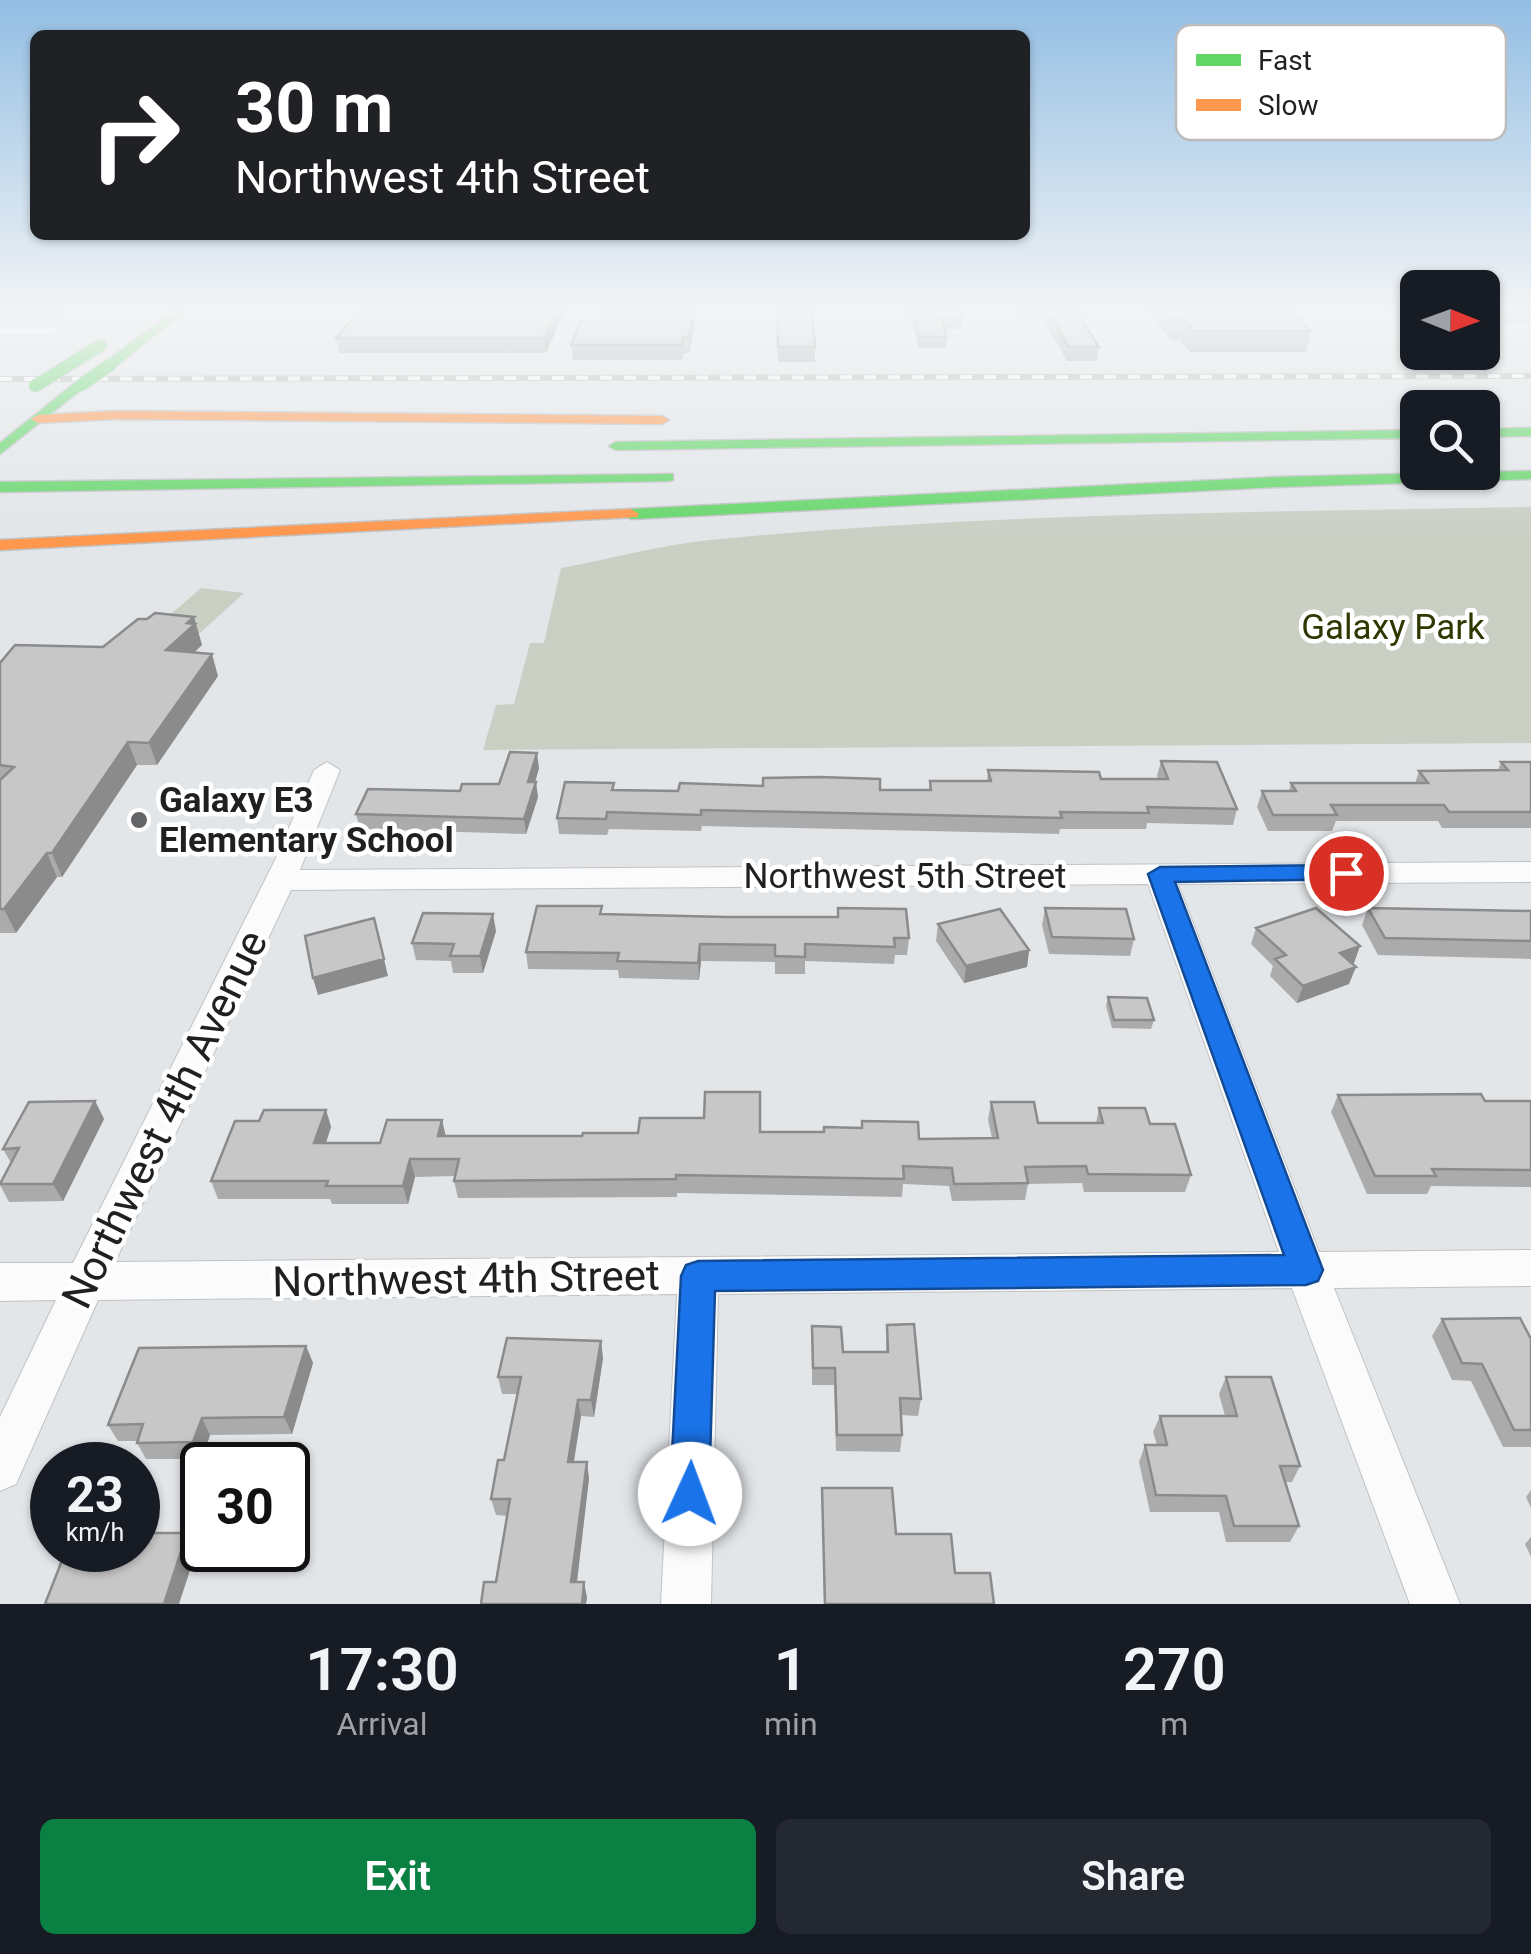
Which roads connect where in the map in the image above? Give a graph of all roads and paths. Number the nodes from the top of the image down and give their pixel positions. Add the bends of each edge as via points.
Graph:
1 (47, 385) edge
2 (86, 385) joint
3 (116, 416) junction
4 (38, 419) junction
5 (679, 420) dead end
6 (718, 421) dead end
7 (5, 430) edge
8 (1531, 432) edge
9 (1500, 433) edge
10 (1400, 434) edge
11 (1333, 436) junction
12 (597, 446) dead end
13 (40, 455) dead end
14 (1531, 463) edge
15 (1400, 464) edge
16 (1500, 464) edge
17 (1018, 471) dead end
18 (1531, 475) edge
19 (699, 476) dead end
20 (0, 488) edge
21 (8, 543) edge
22 (327, 770) dead end
23 (1531, 872) edge
24 (1160, 874) junction
25 (280, 880) junction
26 (1531, 1268) edge
27 (1306, 1270) junction
28 (698, 1276) junction
29 (0, 1282) edge
30 (84, 1282) junction
31 (0, 1468) edge
32 (686, 1604) edge
33 (1435, 1604) edge

1 - 7 main road, bridge
2 - 3 main road via 78,404
2 - 4 main road
3 - 4 main road
3 - 5 main road
4 - 7 main road
6 - 11 main road via 1246,426
7 - 13 main road
8 - 9 main road
10 - 11 main road
11 - 12 main road
14 - 16 main road
15 - 17 main road
18 - 21 main road
19 - 20 main road
22 - 25 street, Northwest 4th Avenue
23 - 24 street, Northwest 5th Street
24 - 25 street, Northwest 5th Street
24 - 27 street
25 - 30 street, Northwest 4th Avenue
26 - 27 street, Northwest 4th Street
27 - 28 street, Northwest 4th Street
27 - 33 street
28 - 30 street, Northwest 4th Street
28 - 32 street
29 - 30 street, Northwest 4th Street
30 - 31 street, Northwest 4th Avenue

